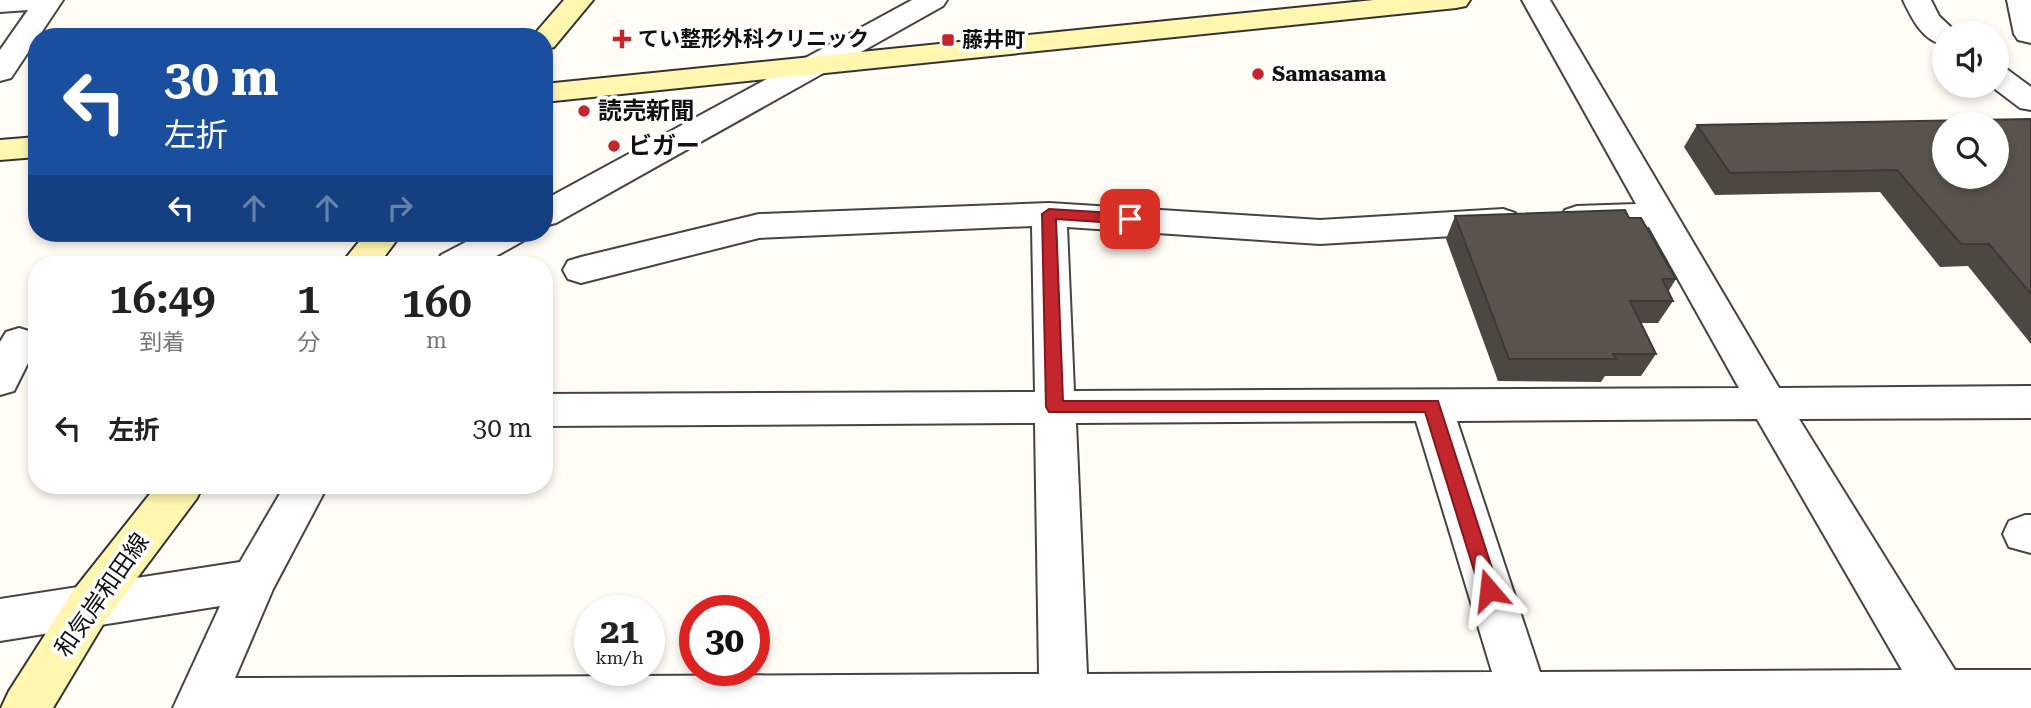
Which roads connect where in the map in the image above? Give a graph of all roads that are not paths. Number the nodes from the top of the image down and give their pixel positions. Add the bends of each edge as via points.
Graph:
1 (48, 0) edge
2 (579, 0) edge
3 (933, 0) edge
4 (1456, 0) edge
5 (1536, 0) edge
6 (1917, 0) edge
7 (2021, 0) edge
8 (0, 4) edge
9 (1932, 25) edge
10 (29, 28) edge
11 (28, 30) edge
12 (553, 30) edge
13 (2031, 34) edge
14 (818, 65) junction
15 (0, 72) edge
16 (2009, 85) edge
17 (553, 92) edge
18 (2031, 101) edge
19 (28, 147) edge
20 (0, 150) edge
21 (553, 210) edge
22 (1049, 214) junction
23 (1661, 215) junction
24 (377, 242) edge
25 (494, 242) edge
26 (366, 256) edge
27 (469, 256) edge
28 (581, 271) dead end
29 (19, 342) edge
30 (0, 380) edge
31 (2031, 402) edge
32 (1769, 405) junction
33 (1432, 406) junction
34 (1055, 407) junction
35 (553, 410) edge
36 (175, 494) edge
37 (302, 494) edge
38 (254, 580) junction
39 (89, 606) junction
40 (0, 620) edge
41 (2031, 693) edge
42 (1522, 695) junction
43 (1946, 701) edge
44 (1064, 702) edge
45 (199, 705) edge
46 (26, 708) edge

1 - 8 street
1 - 10 street
2 - 12 street
3 - 14 street
4 - 14 street
5 - 23 street
6 - 9 street
7 - 13 street
11 - 15 street
14 - 17 street
14 - 21 street
16 - 18 street
19 - 20 street
22 - 23 street via 1320,232
22 - 28 street via 759,226
22 - 34 street
23 - 32 street
24 - 26 street
25 - 27 street
29 - 30 street
31 - 32 street
32 - 33 street
32 - 43 street
33 - 34 street
33 - 42 street
34 - 35 street
34 - 44 street
36 - 39 street, 和気岸和田線
37 - 38 street
38 - 39 street
38 - 45 street
39 - 40 street
39 - 46 street, 和気岸和田線
41 - 43 street
42 - 43 street
42 - 44 street
44 - 45 street

